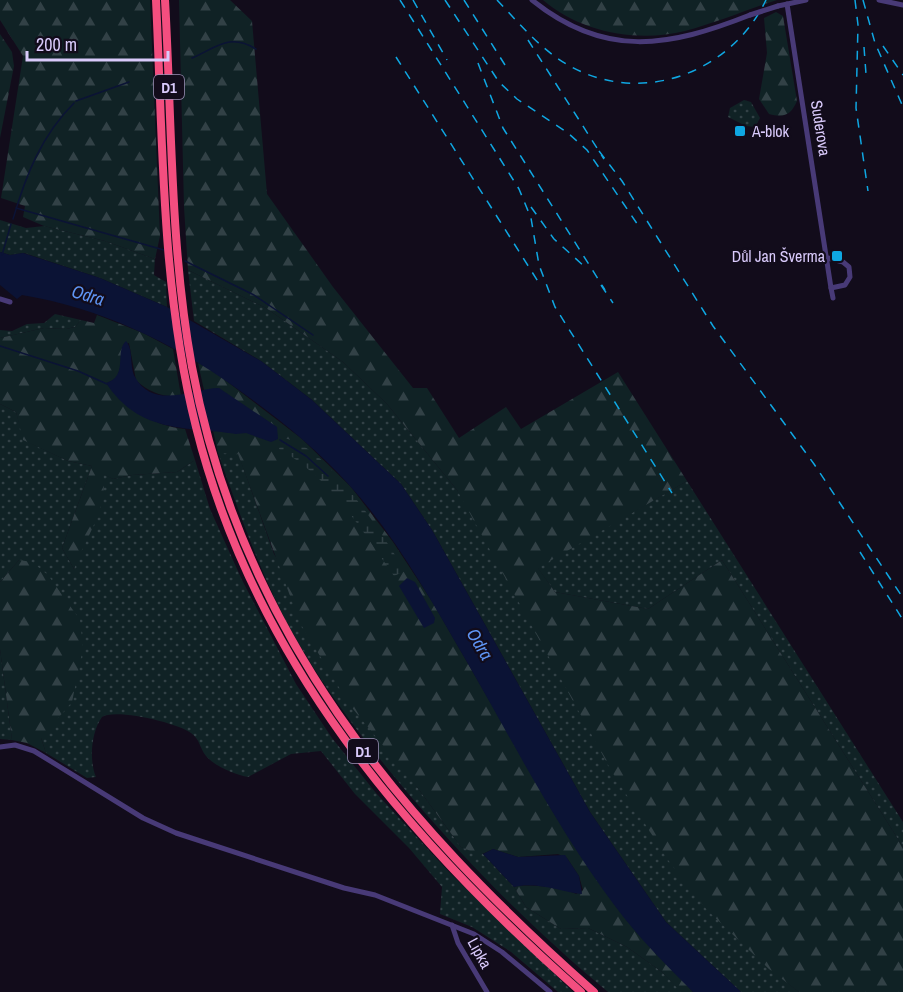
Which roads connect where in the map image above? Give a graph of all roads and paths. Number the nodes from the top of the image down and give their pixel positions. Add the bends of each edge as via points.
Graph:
1 (156, 0) edge
2 (165, 0) edge
3 (532, 0) edge
4 (806, 0) edge
5 (879, 0) edge
6 (787, 4) junction
7 (902, 5) edge
8 (170, 174) junction
9 (828, 258) junction
10 (831, 288) junction
11 (833, 298) dead end
12 (0, 300) edge
13 (10, 302) dead end
14 (209, 456) junction
15 (0, 747) edge
16 (452, 925) junction
17 (487, 992) edge
18 (550, 992) edge
19 (581, 992) edge
20 (594, 992) edge

1 - 8 highway, D1
2 - 8 highway, D1
3 - 6 street, bridge via 581,30 632,42 688,38
4 - 6 street
5 - 7 street
6 - 9 street, Suderova
8 - 14 highway, D1 via 178,329 190,402
9 - 10 street, Suderova
9 - 10 street via 845,263 850,272 846,284
10 - 11 street, Suderova
12 - 13 street
14 - 19 highway, D1 via 220,506 253,589 290,658 339,733 441,856
14 - 20 highway, D1 via 246,550 278,617 347,730 450,852
15 - 16 street via 15,745 34,751 143,818 176,833 375,895
16 - 17 street, Lipka via 458,943
16 - 18 street via 488,942

